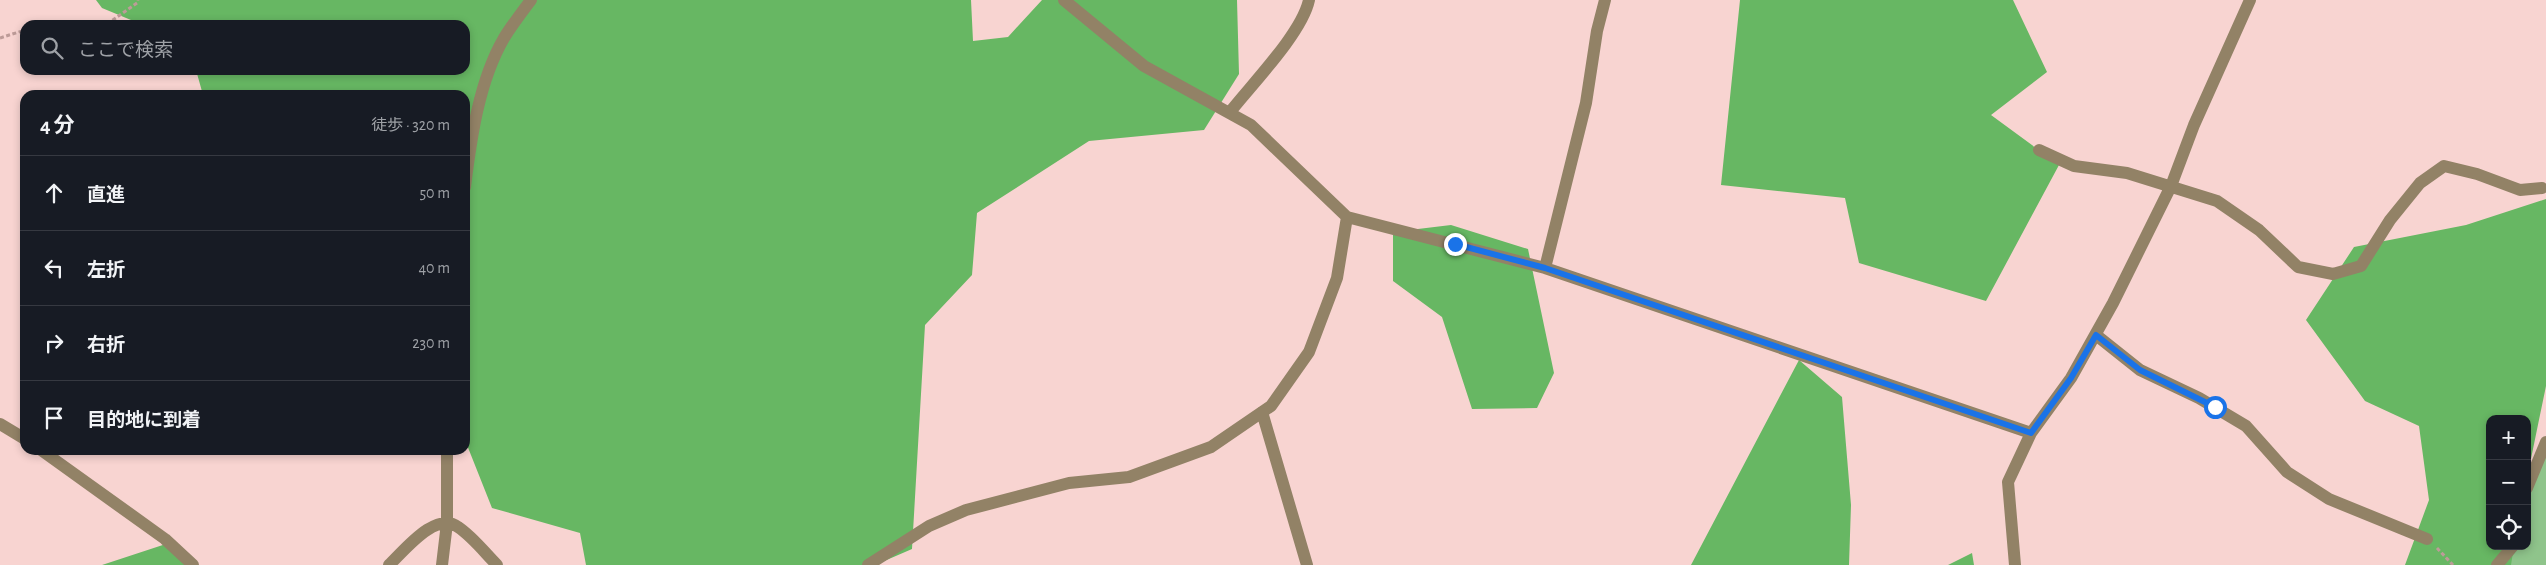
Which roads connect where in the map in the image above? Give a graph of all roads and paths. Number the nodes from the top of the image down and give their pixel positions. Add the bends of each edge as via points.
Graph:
1 (138, 0) edge
2 (531, 0) edge
3 (1064, 0) edge
4 (1309, 0) edge
5 (1605, 0) edge
6 (2250, 0) edge
7 (113, 20) edge
8 (20, 32) edge
9 (0, 38) edge
10 (1230, 112) junction
11 (470, 147) edge
12 (2039, 150) dead end
13 (2171, 186) junction
14 (2542, 188) dead end
15 (1348, 217) junction
16 (1545, 268) junction
17 (2096, 335) junction
18 (1262, 412) junction
19 (0, 424) edge
20 (2031, 433) junction
21 (20, 436) edge
22 (2546, 442) edge
23 (48, 455) edge
24 (447, 455) edge
25 (2531, 478) edge
26 (447, 523) junction
27 (2427, 539) joint
28 (2510, 550) edge
29 (193, 565) edge
30 (389, 565) edge
31 (442, 565) edge
32 (497, 565) edge
33 (868, 565) edge
34 (1307, 565) edge
35 (2015, 565) edge
36 (2453, 565) edge
37 (2497, 565) edge

1 - 7 path
2 - 11 street via 504,37 494,59
3 - 10 street via 1144,66
4 - 10 street via 1306,13 1293,33
5 - 16 street via 1586,103
6 - 13 street via 2194,124
8 - 9 path
10 - 15 street via 1250,126
12 - 13 street via 2074,166 2127,173
13 - 14 street via 2217,201 2259,230 2298,267 2333,274 2361,266 2390,220 2420,183 2444,166 2520,190
13 - 17 street
15 - 16 street
15 - 18 street via 1337,278 1309,352 1271,406
16 - 20 street
17 - 20 street via 2071,378
17 - 27 street via 2140,370 2199,398 2246,426 2287,472 2329,499
18 - 33 street via 1211,447 1129,477 1069,483 966,510 929,526
18 - 34 street
19 - 21 street
20 - 35 street via 2008,482
22 - 25 street
23 - 29 street via 165,538
24 - 26 street
26 - 30 street via 430,526
26 - 31 street
26 - 32 street via 457,525
27 - 36 path
28 - 37 street

